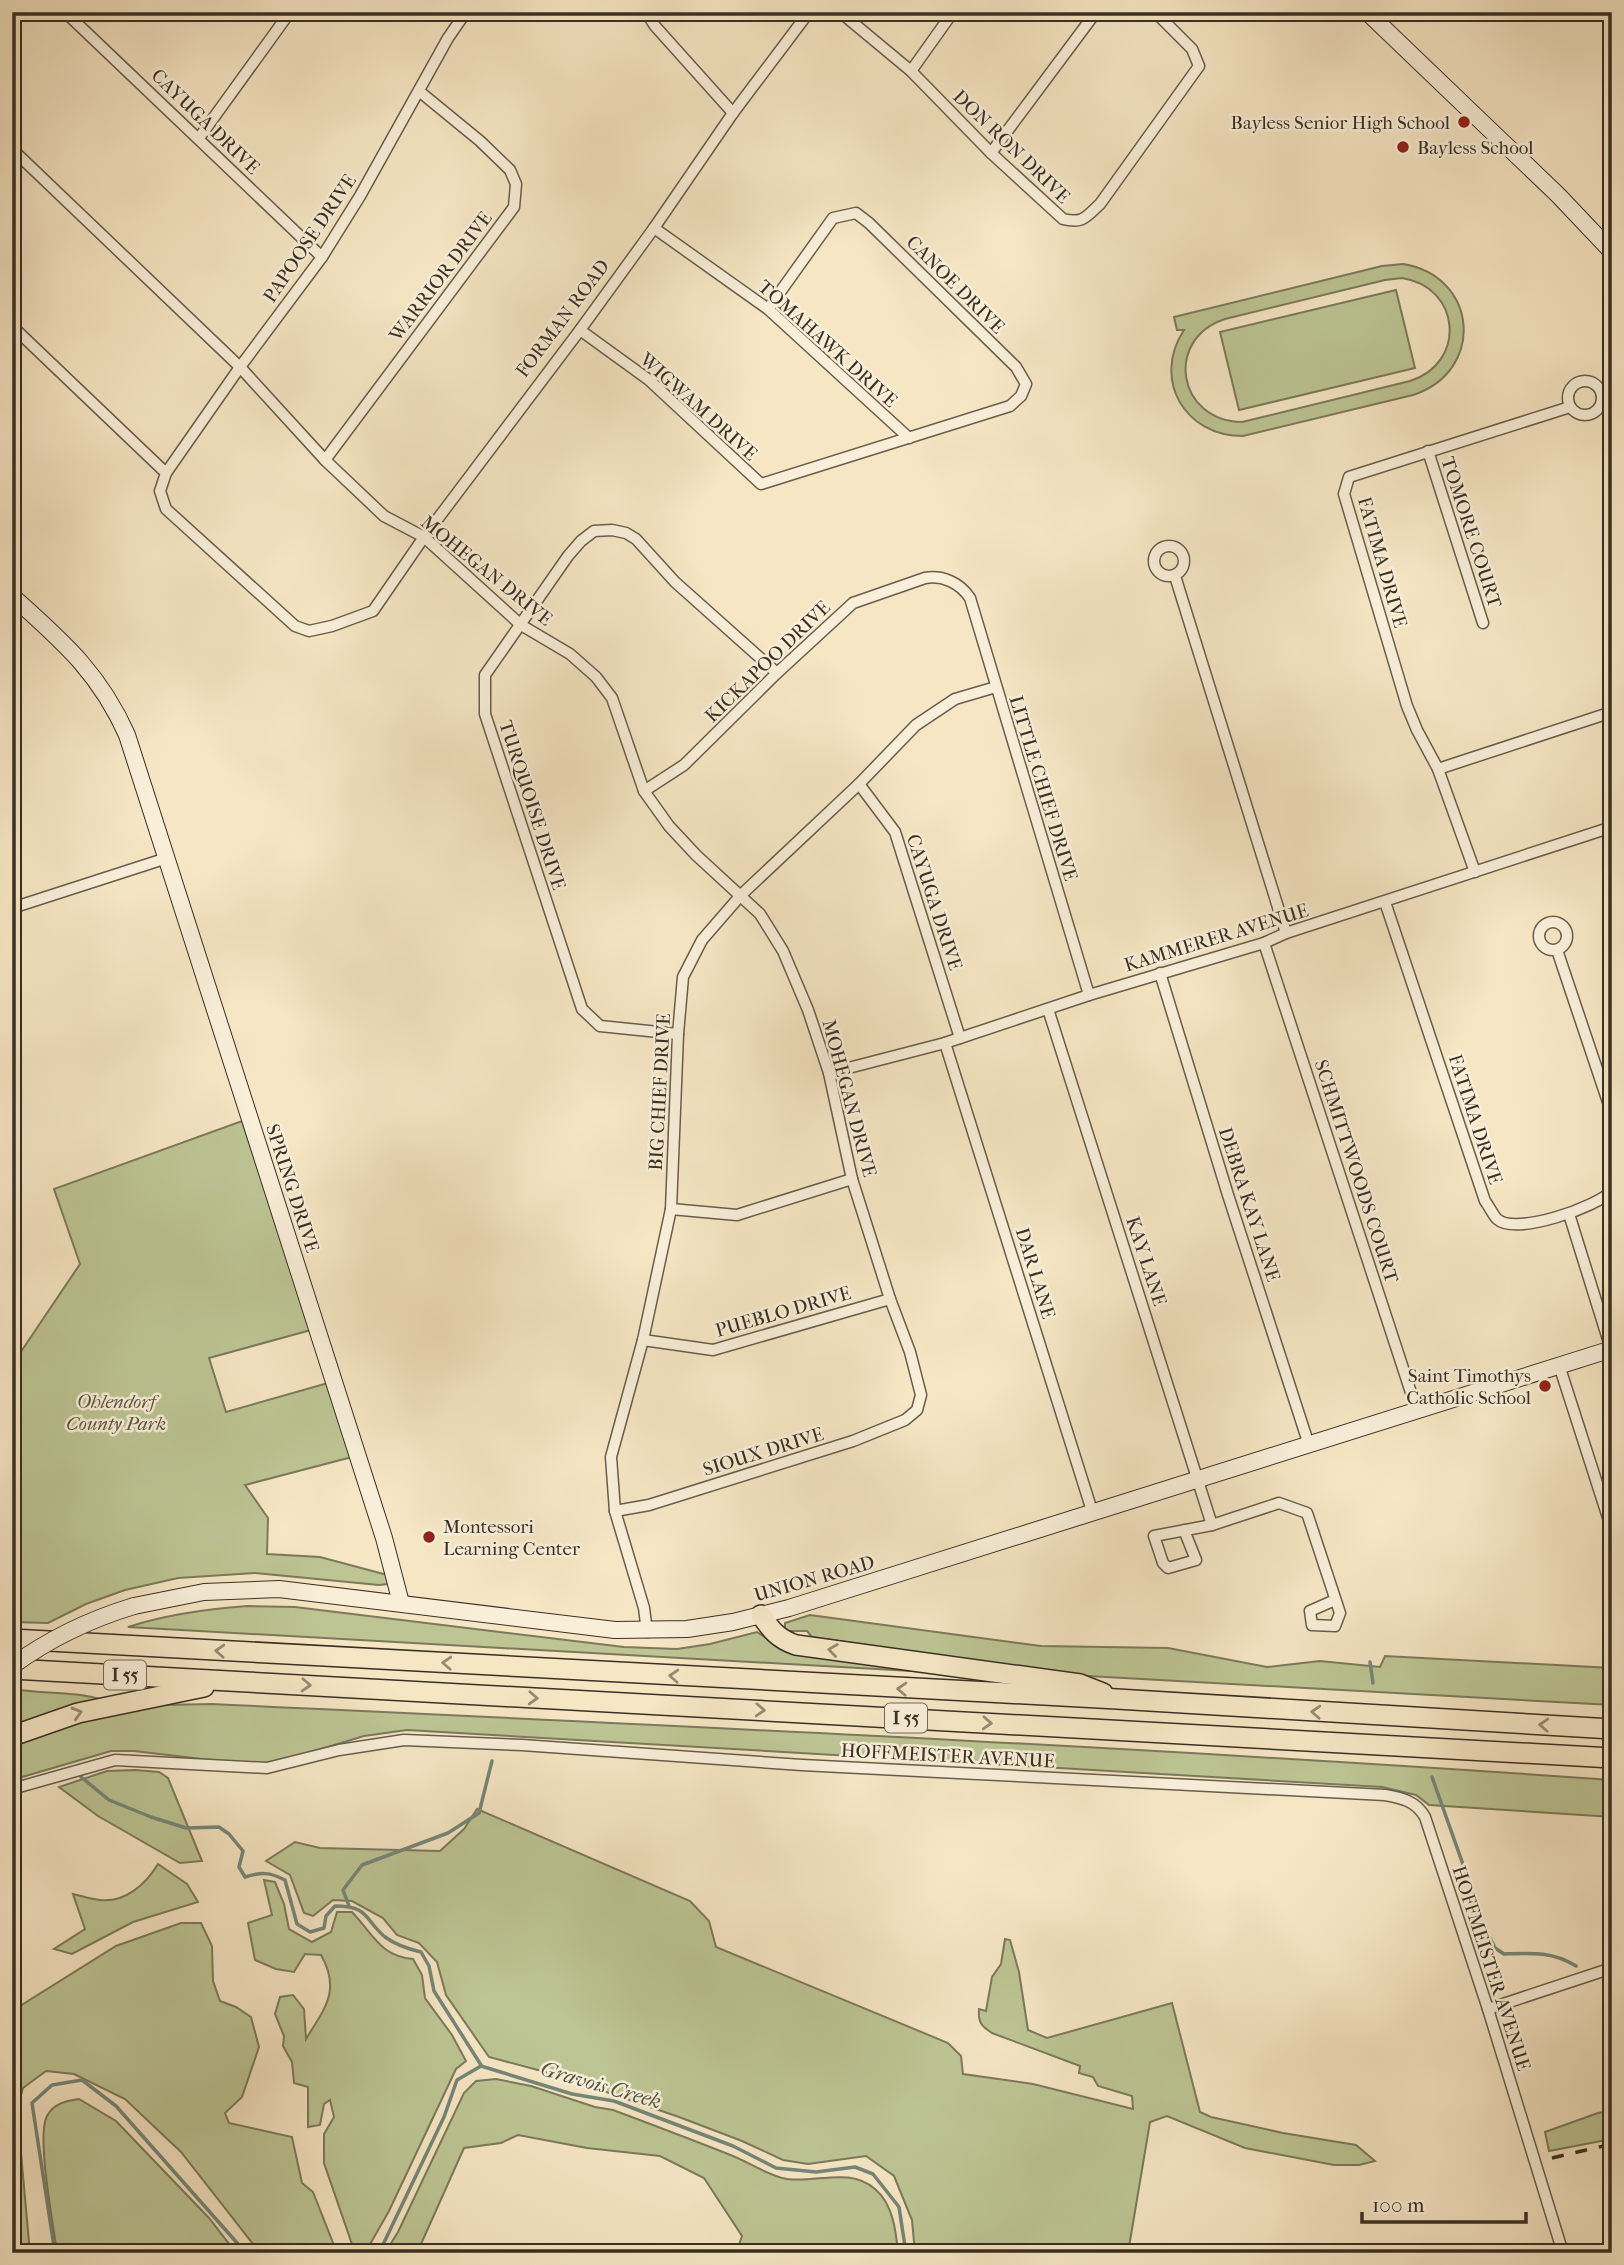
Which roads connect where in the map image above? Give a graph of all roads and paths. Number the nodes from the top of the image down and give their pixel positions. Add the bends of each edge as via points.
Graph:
1 (65, 12) edge
2 (290, 12) edge
3 (466, 12) edge
4 (646, 12) edge
5 (809, 12) edge
6 (840, 12) edge
7 (953, 12) edge
8 (1096, 12) edge
9 (1155, 12) edge
10 (1367, 12) edge
11 (911, 71) junction
12 (419, 91) junction
13 (733, 113) junction
14 (199, 138) junction
15 (12, 149) edge
16 (991, 153) junction
17 (654, 228) junction
18 (1612, 251) edge
19 (322, 257) junction
20 (768, 309) junction
21 (12, 326) edge
22 (580, 330) junction
23 (240, 367) junction
24 (1570, 407) dead end
25 (909, 438) junction
26 (1428, 451) junction
27 (325, 460) junction
28 (166, 473) junction
29 (424, 537) junction
30 (1175, 576) dead end
31 (966, 592) joint
32 (12, 596) edge
33 (1483, 623) dead end
34 (522, 625) junction
35 (777, 673) junction
36 (996, 687) junction
37 (1612, 712) edge
38 (1438, 769) junction
39 (859, 784) junction
40 (644, 791) junction
41 (1612, 827) edge
42 (167, 858) junction
43 (1475, 872) junction
44 (741, 895) junction
45 (1385, 902) junction
46 (12, 908) edge
47 (1286, 933) junction
48 (1264, 943) junction
49 (1557, 950) dead end
50 (1160, 973) junction
51 (1089, 995) junction
52 (1048, 1009) junction
53 (678, 1034) junction
54 (960, 1038) junction
55 (945, 1043) junction
56 (829, 1073) junction
57 (1612, 1114) edge
58 (852, 1179) junction
59 (1612, 1191) edge
60 (671, 1209) junction
61 (1569, 1214) junction
62 (890, 1299) junction
63 (643, 1340) junction
64 (1611, 1349) edge
65 (1559, 1365) junction
66 (917, 1410) joint
67 (1417, 1411) junction
68 (1309, 1445) junction
69 (1198, 1480) junction
70 (615, 1511) junction
71 (1093, 1514) junction
72 (1212, 1525) junction
73 (1184, 1530) dead end
74 (1612, 1530) edge
75 (1335, 1600) dead end
76 (401, 1603) junction
77 (761, 1615) junction
78 (647, 1632) junction
79 (12, 1639) edge
80 (12, 1667) edge
81 (238, 1681) junction
82 (1117, 1699) junction
83 (1612, 1729) edge
84 (12, 1736) edge
85 (1612, 1758) edge
86 (12, 1789) edge
87 (1612, 1968) edge
88 (1488, 2009) junction
89 (1563, 2253) edge

1 - 14 street, CAYUGA DRIVE
2 - 14 street
3 - 12 street, PAPOOSE DRIVE
4 - 13 street
5 - 13 street, FORMAN ROAD
6 - 11 street, DON RON DRIVE
7 - 11 street
8 - 16 street
9 - 16 street, DON RON DRIVE via 1192,49 1199,65 1100,204 1082,221 1063,219
10 - 18 main road
11 - 16 street, DON RON DRIVE
12 - 19 street, PAPOOSE DRIVE
12 - 27 street, WARRIOR DRIVE via 510,170 516,184 514,207
13 - 17 street, FORMAN ROAD
14 - 19 street, CAYUGA DRIVE
15 - 23 street, MOHEGAN DRIVE
17 - 20 street, TOMAHAWK DRIVE
17 - 22 street, FORMAN ROAD
19 - 23 street, PAPOOSE DRIVE
20 - 25 street, TOMAHAWK DRIVE
20 - 25 street, CANOE DRIVE via 833,218 856,213 869,223 1016,367 1026,384 1010,406
21 - 28 street
22 - 25 street, WIGWAM DRIVE via 649,380 761,484
22 - 29 street, FORMAN ROAD
23 - 27 street, MOHEGAN DRIVE
23 - 28 street, PAPOOSE DRIVE
24 - 26 street, FATIMA DRIVE
26 - 33 street, TOMORE COURT
26 - 38 street, FATIMA DRIVE via 1349,477 1344,494 1407,706
27 - 29 street, MOHEGAN DRIVE via 384,516
28 - 29 street, FORMAN ROAD via 160,491 166,509 295,626 309,631 373,611
29 - 34 street, MOHEGAN DRIVE
30 - 47 street
31 - 35 street, KICKAPOO DRIVE via 952,581 933,577 853,603
31 - 36 street, LITTLE CHIEF DRIVE
32 - 42 main road, SPRING DRIVE via 79,659 106,693 127,735
34 - 35 street, TURQUOISE DRIVE via 581,541 594,531 612,530 636,539 695,600
34 - 40 street, MOHEGAN DRIVE via 570,654 612,698
34 - 53 street, TURQUOISE DRIVE via 485,675 485,714 582,1009 600,1026
35 - 40 street, KICKAPOO DRIVE via 684,765
36 - 39 street, BIG CHIEF DRIVE via 955,699 916,725
36 - 51 street, LITTLE CHIEF DRIVE
37 - 38 street
38 - 43 street, FATIMA DRIVE
39 - 44 street, BIG CHIEF DRIVE
39 - 54 street, CAYUGA DRIVE via 895,832
40 - 44 street, MOHEGAN DRIVE via 669,826
41 - 43 street, KAMMERER AVENUE
42 - 46 street
42 - 76 main road, SPRING DRIVE
43 - 45 street, KAMMERER AVENUE
44 - 53 street, BIG CHIEF DRIVE via 702,940 683,977
44 - 56 street, MOHEGAN DRIVE via 760,914 783,951
45 - 47 street, KAMMERER AVENUE
45 - 61 street, FATIMA DRIVE via 1485,1201 1498,1220 1510,1224
47 - 48 street, KAMMERER AVENUE
48 - 50 street, KAMMERER AVENUE
48 - 67 street, SCHMITTWOODS COURT
49 - 57 street
50 - 51 street, KAMMERER AVENUE
50 - 68 street, DEBRA KAY LANE
51 - 52 street, KAMMERER AVENUE
52 - 54 street, KAMMERER AVENUE
52 - 69 street, KAY LANE
53 - 60 street, BIG CHIEF DRIVE
54 - 55 street, KAMMERER AVENUE
55 - 56 street, KAMMERER AVENUE
55 - 71 street, DAR LANE
56 - 58 street, MOHEGAN DRIVE
58 - 60 street via 737,1215
58 - 62 street, MOHEGAN DRIVE
59 - 61 street
60 - 63 street, BIG CHIEF DRIVE
61 - 64 street
62 - 63 street, PUEBLO DRIVE via 713,1350
62 - 66 street, MOHEGAN DRIVE via 917,1377 921,1395
63 - 70 street, BIG CHIEF DRIVE via 611,1457
64 - 65 main road, UNION ROAD
65 - 67 main road, UNION ROAD
65 - 74 street
66 - 70 street, SIOUX DRIVE via 905,1420 853,1441 649,1505
67 - 68 main road, UNION ROAD
68 - 69 main road, UNION ROAD
69 - 71 main road, UNION ROAD
69 - 72 street, KAY LANE
70 - 78 street, BIG CHIEF DRIVE
71 - 77 main road, UNION ROAD
72 - 73 street
72 - 75 street via 1279,1503 1307,1513
76 - 78 main road, UNION ROAD
76 - 80 main road, UNION ROAD, bridge via 262,1589 182,1595 98,1619
77 - 78 main road, UNION ROAD
82 -> 77 highway via 1080,1684 796,1645 782,1640
82 -> 79 highway, I 55
80 - 81 highway, I 55
84 -> 81 highway via 78,1713
81 -> 85 highway, I 55
83 -> 82 highway, I 55
86 - 88 street, HOFFMEISTER AVENUE via 115,1760 267,1768 404,1740 1385,1795 1413,1803 1425,1817
87 - 88 street
88 - 89 street, HOFFMEISTER AVENUE

